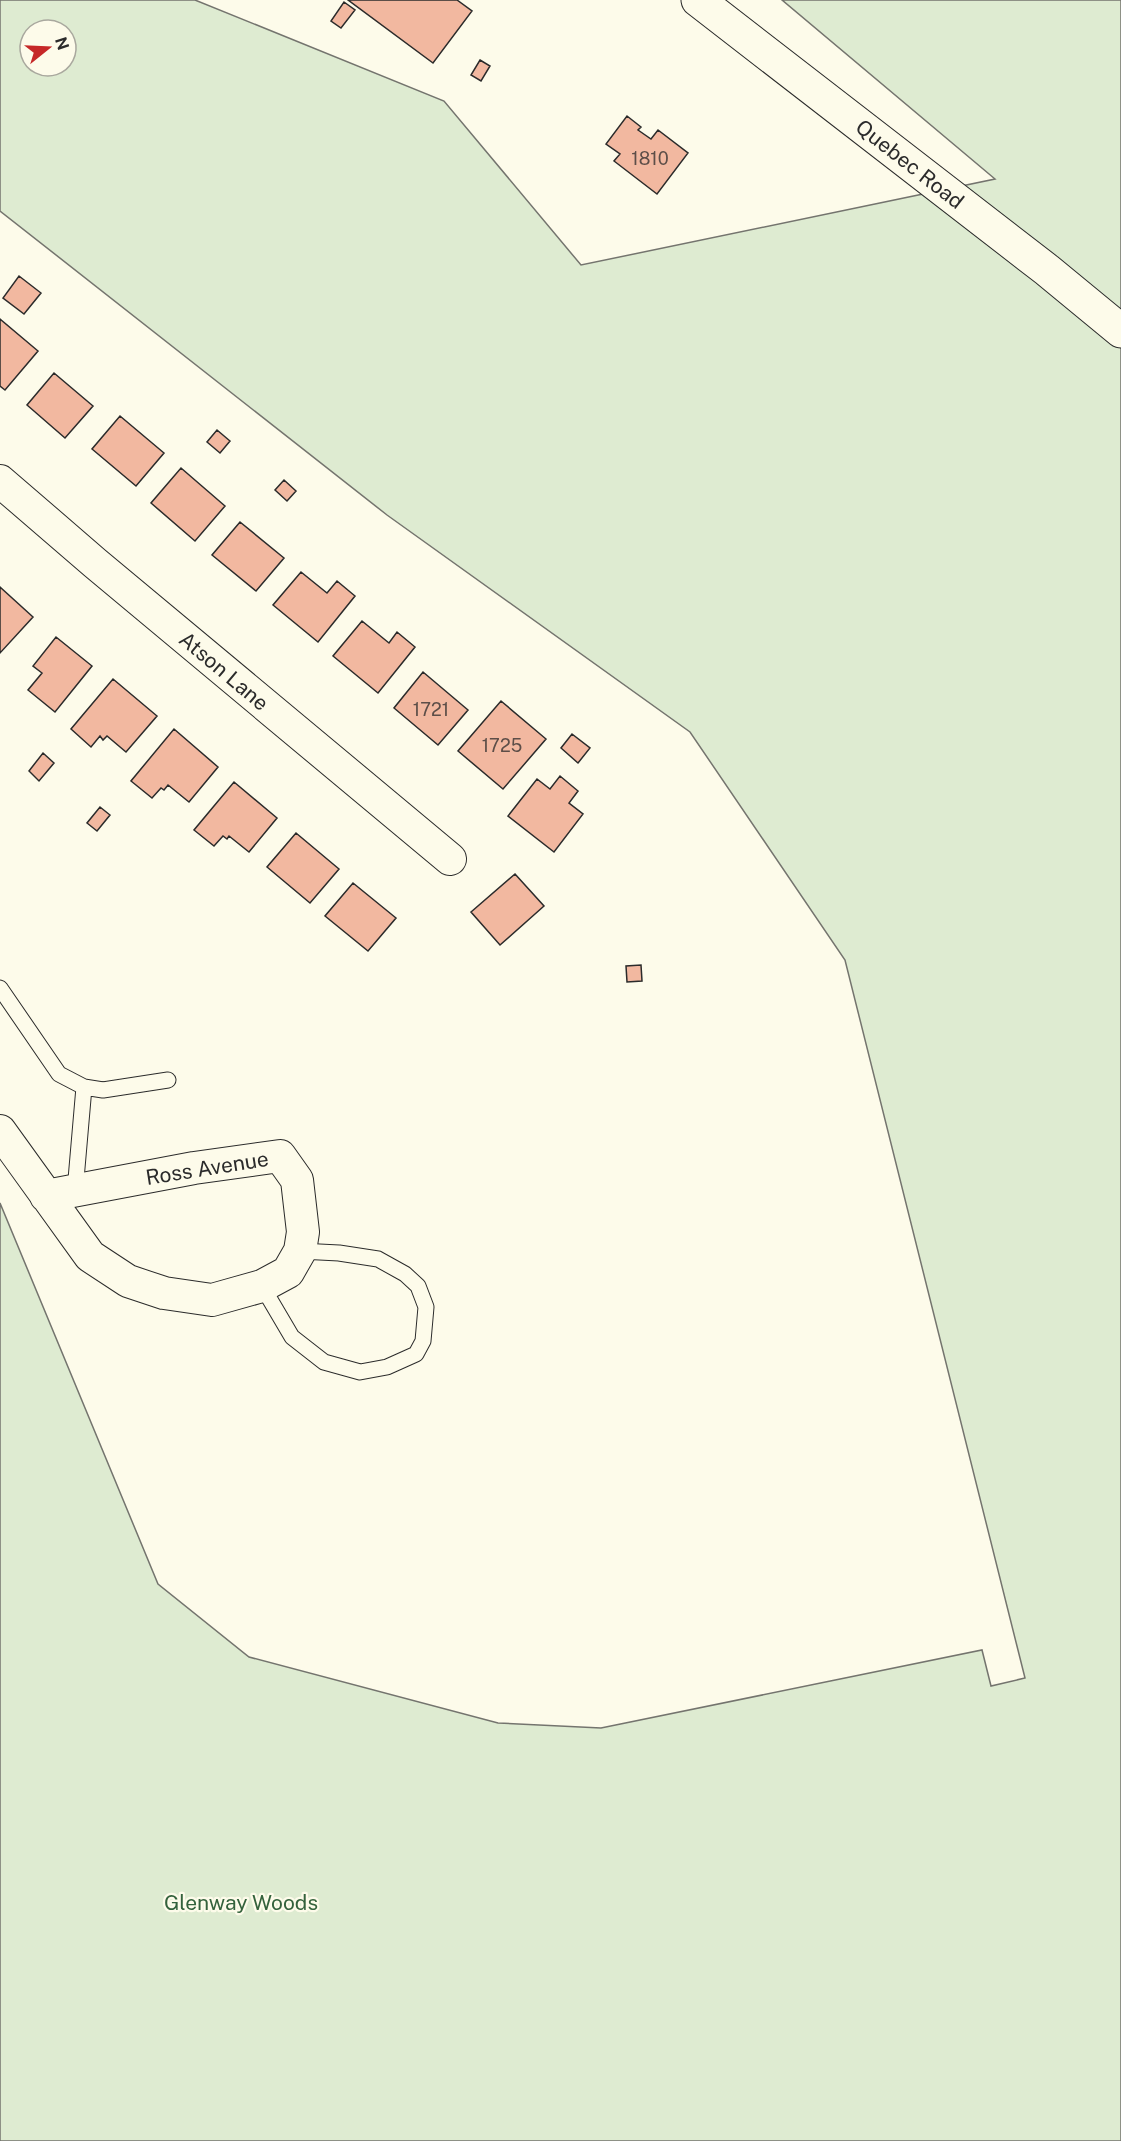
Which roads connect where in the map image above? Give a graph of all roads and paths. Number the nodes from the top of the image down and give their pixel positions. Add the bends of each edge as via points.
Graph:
1 (698, 0) edge
2 (1121, 331) edge
3 (0, 481) edge
4 (450, 859) dead end
5 (0, 988) edge
6 (168, 1080) dead end
7 (84, 1087) junction
8 (0, 1131) edge
9 (61, 1194) junction
10 (300, 1251) junction
11 (262, 1286) junction

1 - 2 street, Quebec Road
3 - 4 street, Atson Lane
5 - 7 lane via 59,1074
6 - 7 lane via 103,1090
7 - 9 lane
8 - 9 street
9 - 10 street, Ross Avenue via 280,1156 297,1180 303,1232
9 - 11 street via 90,1256 128,1281 164,1293 212,1300
10 - 11 street via 288,1272
10 - 11 lane via 378,1259 405,1274 418,1286 426,1307 423,1341 416,1354 387,1367 360,1372 324,1362 292,1337

